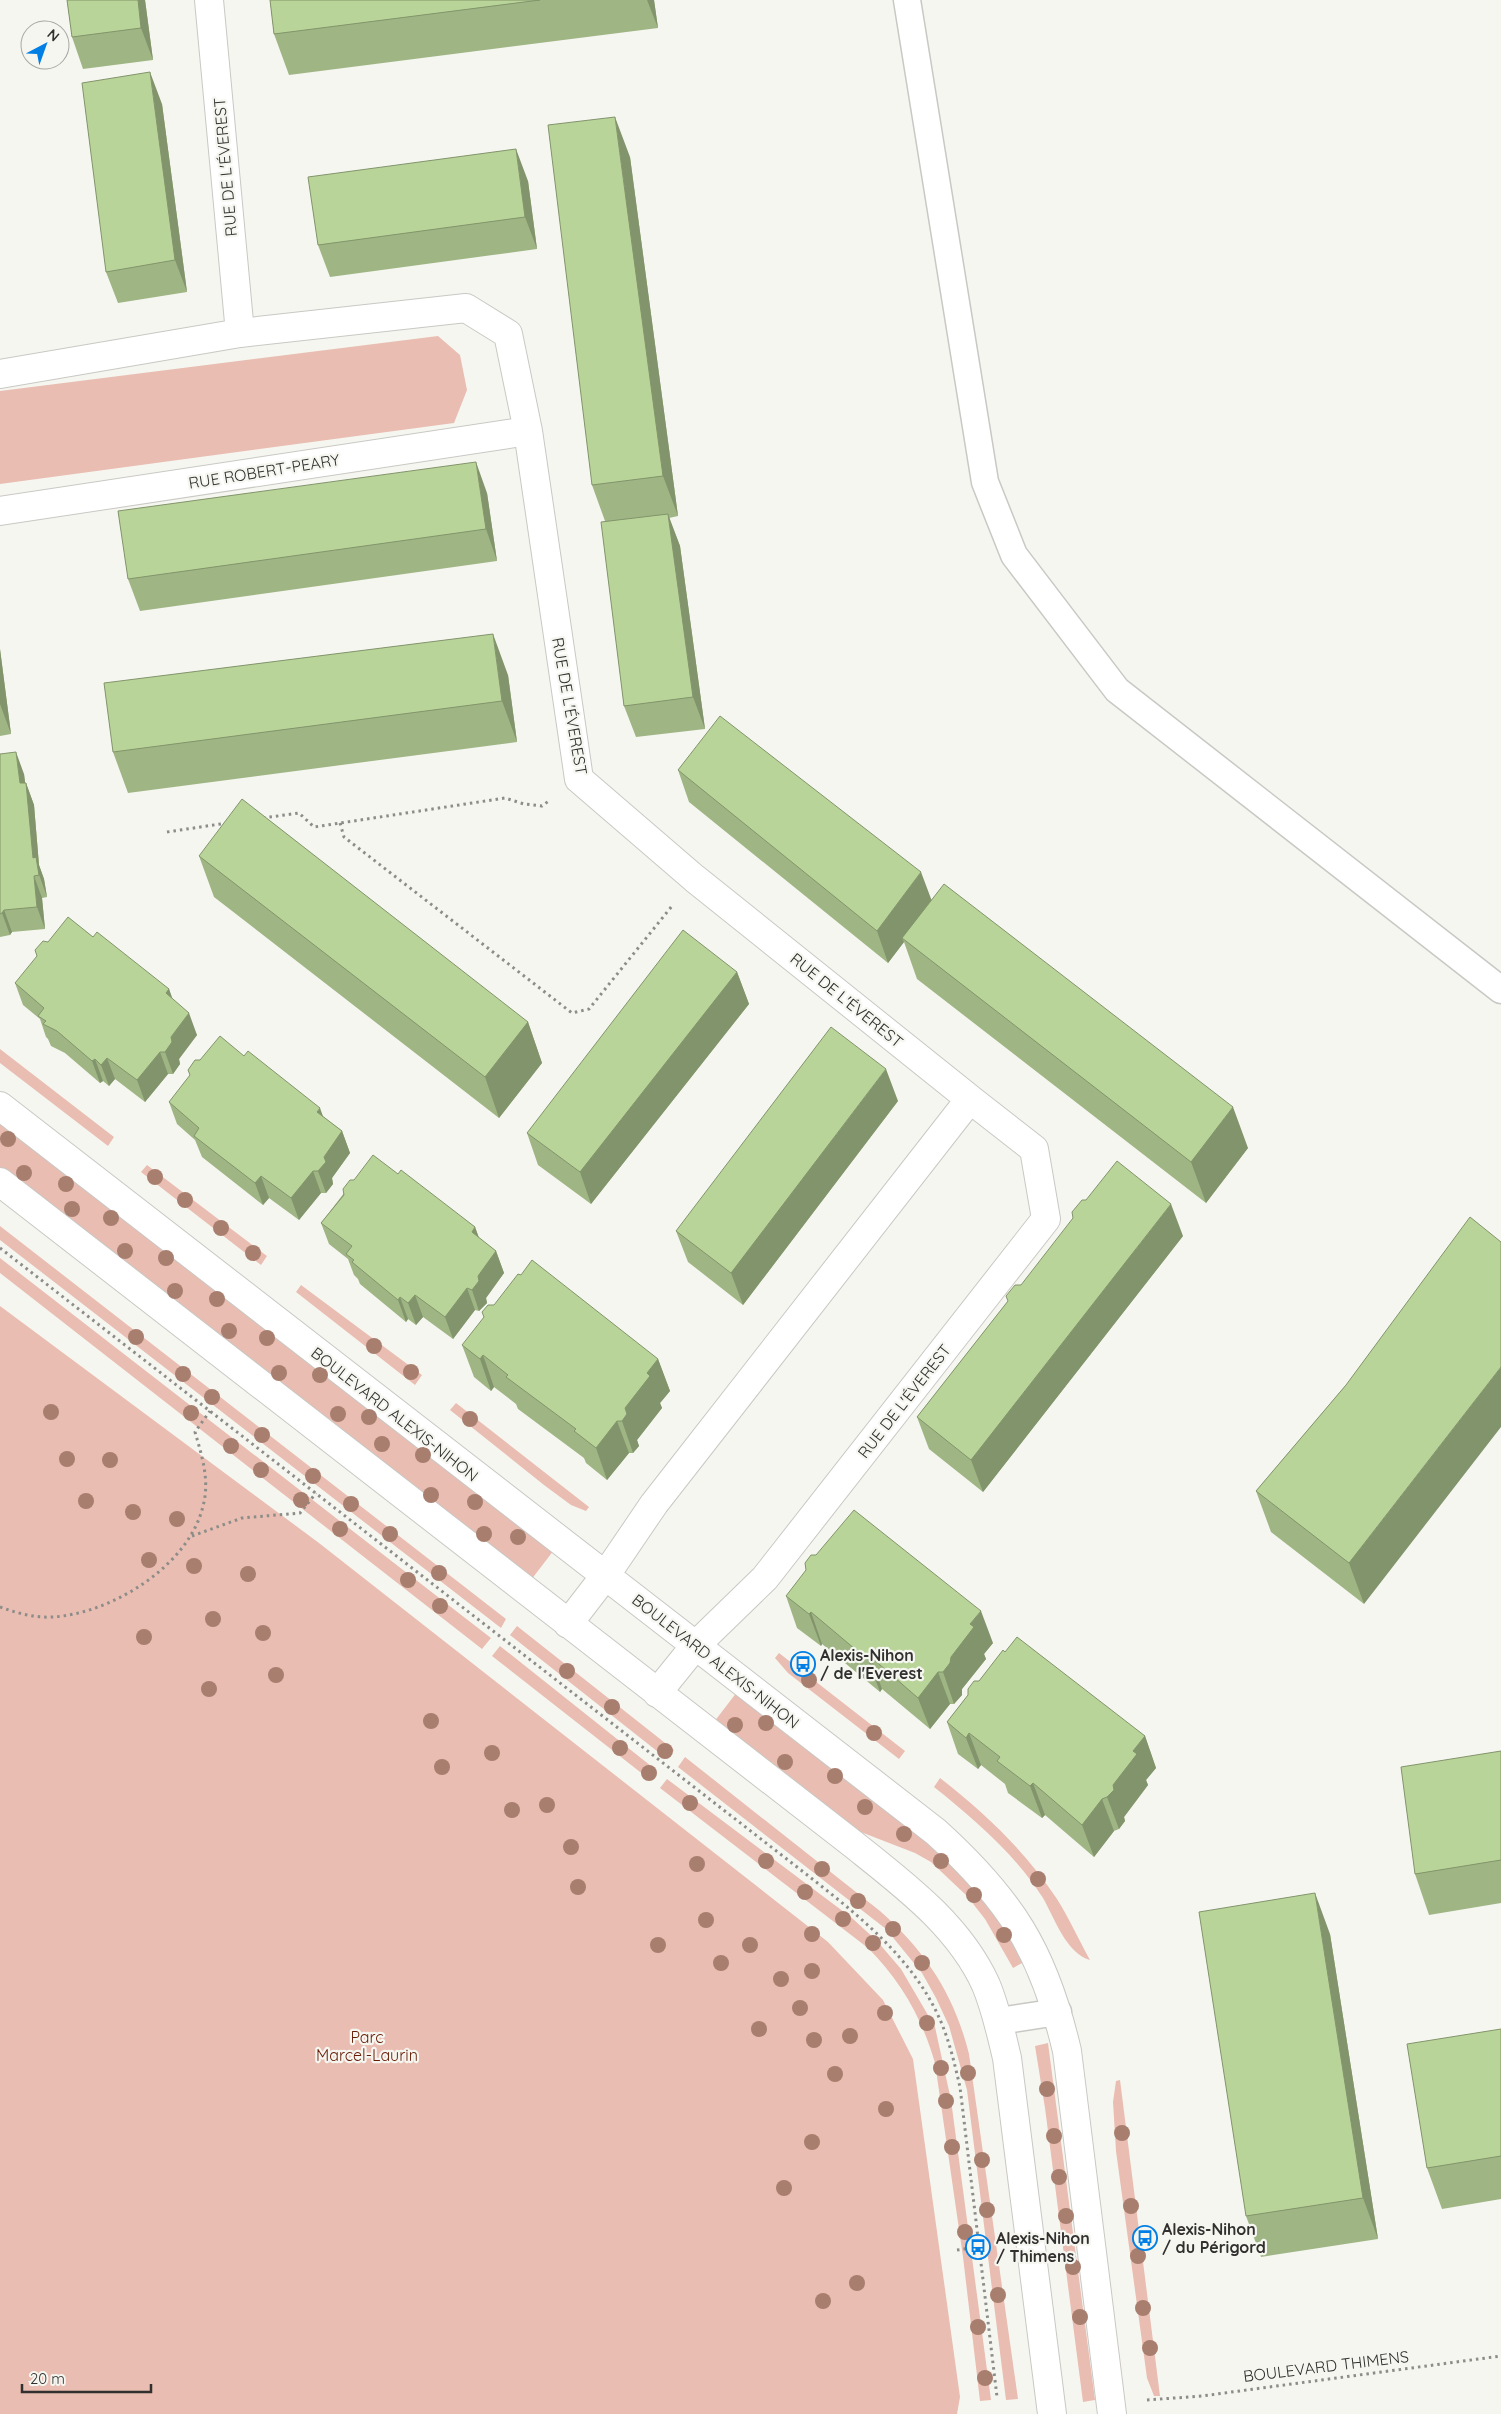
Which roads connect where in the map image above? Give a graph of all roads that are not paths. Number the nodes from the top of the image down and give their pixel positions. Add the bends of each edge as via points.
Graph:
1 (209, 0) edge
2 (907, 0) edge
3 (240, 333) junction
4 (0, 374) edge
5 (528, 431) junction
6 (0, 511) edge
7 (1501, 990) edge
8 (970, 1099) junction
9 (0, 1106) edge
10 (0, 1182) edge
11 (605, 1576) junction
12 (568, 1624) junction
13 (696, 1646) junction
14 (657, 1693) junction
15 (1058, 2012) junction
16 (999, 2021) junction
17 (1052, 2414) edge
18 (1112, 2414) edge

1 - 3 street, RUE DE L'ÉVEREST
2 - 7 lane via 986,482 1014,556 1117,690
3 - 4 street
3 - 5 street, RUE DE L'ÉVEREST via 466,308 508,334
5 - 6 street, RUE ROBERT-PEARY
5 - 8 street, RUE DE L'ÉVEREST via 579,779 694,878
8 - 11 street via 654,1504
8 - 13 street, RUE DE L'ÉVEREST via 1034,1149 1046,1218 765,1578
9 - 11 street, BOULEVARD ALEXIS-NIHON
10 - 12 street
11 - 12 street
11 - 13 street, BOULEVARD ALEXIS-NIHON
12 - 14 street
13 - 14 street, RUE DE L'ÉVEREST
13 - 15 street, BOULEVARD ALEXIS-NIHON via 936,1832 984,1877 1021,1929 1043,1971
14 - 16 street via 853,1844 933,1912 956,1936 974,1962
15 - 16 lane
15 - 18 street, BOULEVARD ALEXIS-NIHON via 1067,2051
16 - 17 street via 1007,2058

